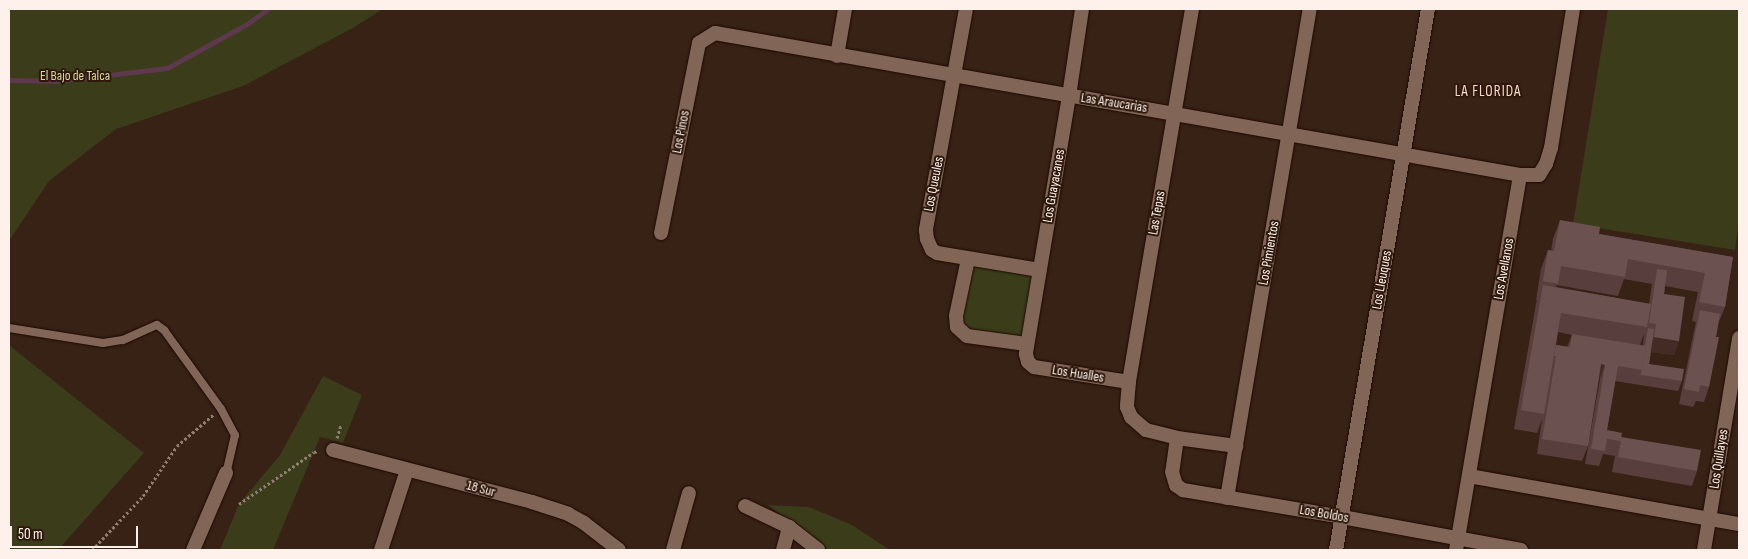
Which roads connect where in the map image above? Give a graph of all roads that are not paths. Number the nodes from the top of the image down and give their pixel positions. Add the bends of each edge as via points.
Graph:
1 (845, 9) edge
2 (966, 9) edge
3 (1082, 9) edge
4 (1192, 9) edge
5 (1310, 9) edge
6 (1428, 9) edge
7 (1573, 9) edge
8 (709, 35) joint
9 (837, 56) junction
10 (955, 76) junction
11 (1070, 96) junction
12 (1174, 113) junction
13 (1289, 134) junction
14 (1403, 155) junction
15 (1520, 175) junction
16 (661, 233) dead end
17 (968, 260) junction
18 (1040, 270) junction
19 (9, 328) edge
20 (1739, 338) edge
21 (1026, 344) junction
22 (1028, 362) joint
23 (1129, 382) junction
24 (1177, 438) junction
25 (1236, 446) junction
26 (332, 450) dead end
27 (407, 470) junction
28 (226, 473) joint
29 (1469, 476) junction
30 (689, 493) dead end
31 (1227, 498) junction
32 (745, 506) dead end
33 (1342, 517) junction
34 (1709, 520) junction
35 (1739, 524) edge
36 (789, 527) junction
37 (1457, 544) edge
38 (193, 550) edge
39 (381, 550) edge
40 (619, 550) edge
41 (673, 550) edge
42 (783, 550) edge
43 (818, 550) edge
44 (1336, 550) edge
45 (1521, 550) edge
46 (1704, 550) edge

1 - 9 street
2 - 10 street, Los Queules
3 - 11 street, Los Guayacanes
4 - 12 street, Las Tepas
5 - 13 street, Los Pimientos
6 - 14 street, Los Lleuques
7 - 15 street via 1546,164 1539,175
8 - 9 street, Las Araucarias via 720,32
8 - 16 street, Los Pinos via 699,43
9 - 10 street, Las Araucarias
10 - 11 street, Las Araucarias
10 - 17 street, Los Queules via 926,230 932,250
11 - 12 street, Las Araucarias
11 - 18 street, Los Guayacanes
12 - 13 street, Las Araucarias
12 - 23 street, Las Tepas
13 - 14 street, Las Araucarias
13 - 25 street, Los Pimientos
14 - 15 street, Las Araucarias
14 - 33 street, Los Lleuques
15 - 29 street, Los Avellanos
17 - 18 street, Los Queules
17 - 21 street via 956,316 957,327 967,336
18 - 21 street, Los Guayacanes
19 - 28 lane via 103,344 123,340 156,325 164,330 236,435
20 - 34 street, Los Quillayes
21 - 22 street, Los Guayacanes
22 - 23 street, Los Hualles via 1034,367
23 - 24 street, Las Tepas via 1127,407 1131,417 1146,430
24 - 25 street
24 - 31 street, Los Boldos via 1172,472 1176,485 1183,490
25 - 31 street, Los Pimientos
26 - 27 street, 18 Sur
27 - 39 street
27 - 40 street, 18 Sur via 568,514
28 - 38 street
29 - 34 street
29 - 37 street, Los Avellanos
30 - 41 street
31 - 33 street, Los Boldos
32 - 36 street
33 - 37 street, Los Boldos
33 - 44 street, Los Lleuques
34 - 35 street
34 - 46 street, Los Quillayes
36 - 42 street
36 - 43 street
37 - 45 street, Los Boldos

